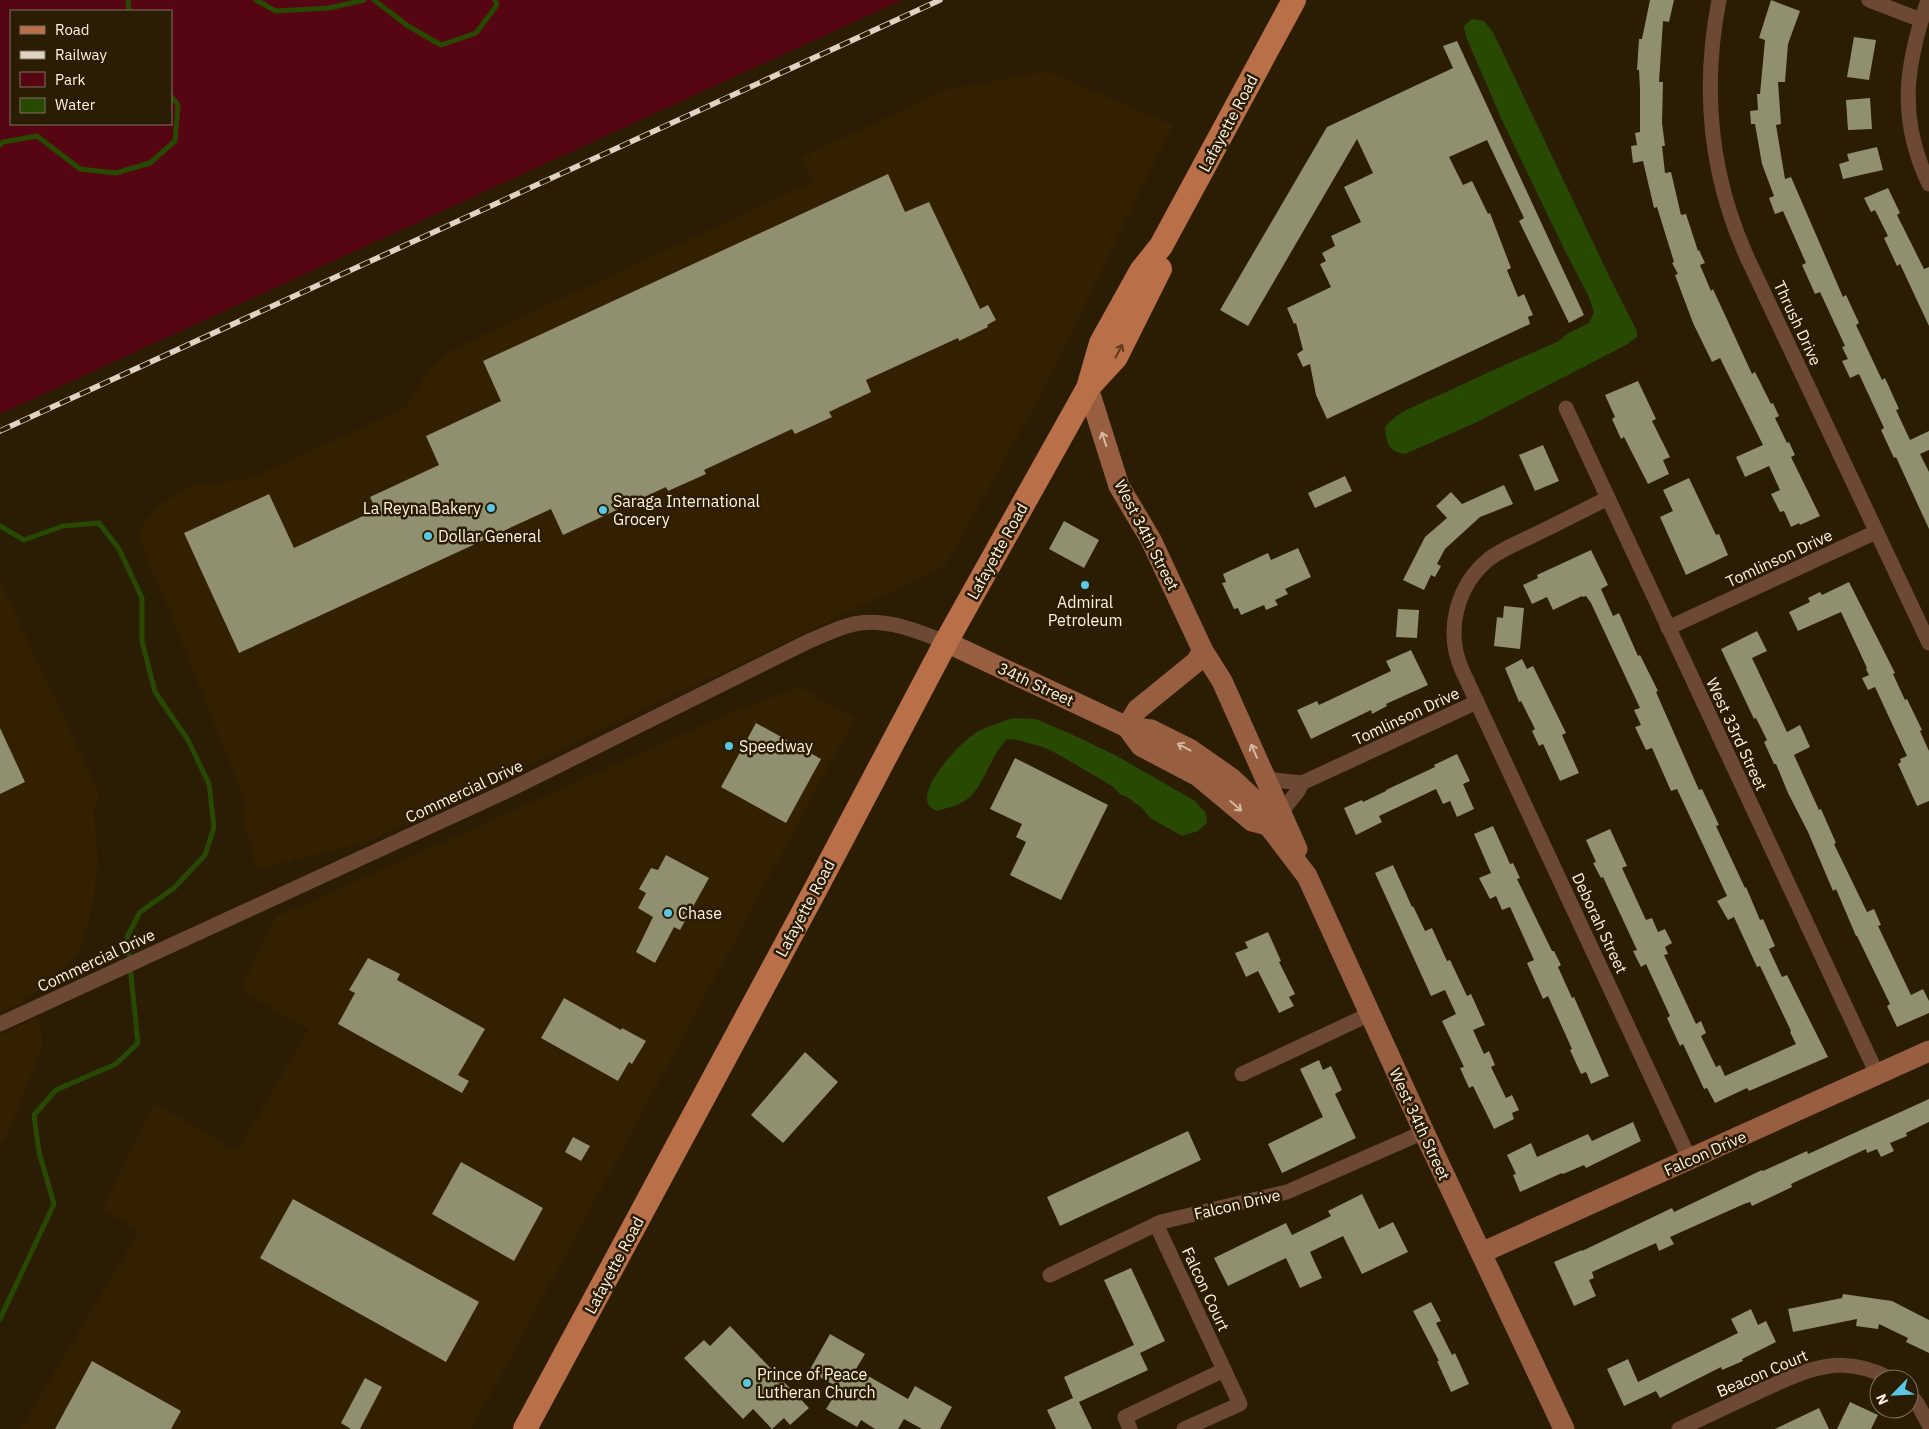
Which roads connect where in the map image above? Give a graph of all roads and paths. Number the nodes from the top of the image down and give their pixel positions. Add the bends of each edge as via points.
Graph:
1 (1294, 0) edge
2 (1719, 0) edge
3 (1869, 0) edge
4 (1928, 0) edge
5 (1921, 20) junction
6 (1929, 184) edge
7 (1088, 388) junction
8 (1566, 408) dead end
9 (1608, 498) junction
10 (1876, 532) junction
11 (1668, 628) junction
12 (946, 642) junction
13 (1929, 643) edge
14 (1203, 651) junction
15 (1478, 702) junction
16 (1127, 727) junction
17 (1265, 776) junction
18 (1302, 783) junction
19 (1274, 818) junction
20 (1370, 1014) junction
21 (0, 1024) edge
22 (1929, 1051) edge
23 (1242, 1074) dead end
24 (1877, 1074) junction
25 (1424, 1132) junction
26 (1690, 1160) junction
27 (1156, 1224) junction
28 (1481, 1253) junction
29 (1050, 1275) dead end
30 (1224, 1370) junction
31 (1869, 1370) edge
32 (1919, 1407) edge
33 (1929, 1425) edge
34 (525, 1429) edge
35 (1130, 1429) edge
36 (1184, 1429) edge
37 (1564, 1429) edge
38 (1679, 1429) edge

1 - 7 main road, Lafayette Road via 1161,246 1165,259 1116,357
2 - 10 street, Thrush Drive via 1710,69 1710,100 1714,146 1729,212 1746,255
3 - 5 street
4 - 5 street
5 - 6 street via 1907,97 1915,150
7 - 12 main road, Lafayette Road
14 -> 7 street, West 34th Street via 1151,540 1119,486
8 - 9 street, West 33rd Street
9 - 11 street, West 33rd Street
9 - 15 street, Tomlinson Drive via 1505,549 1479,568 1468,583 1456,609 1454,632 1459,663
10 - 11 street, Tomlinson Drive
10 - 13 street, Thrush Drive
11 - 24 street, West 33rd Street
12 - 16 street, 34th Street
12 - 21 street, Commercial Drive via 882,623 860,623 809,641 513,788
12 - 34 main road, Lafayette Road
14 - 16 street via 1196,662 1137,710
17 -> 14 street, West 34th Street via 1222,681
15 - 18 street, Tomlinson Drive
15 - 26 street, Deborah Street
16 - 19 street, West 34th Street via 1141,746 1198,776 1252,821
17 - 18 street
17 - 19 street, West 34th Street
18 - 19 street
19 - 20 street, West 34th Street via 1307,876
20 - 23 street
20 - 25 street, West 34th Street
22 - 24 street, Falcon Drive
24 - 26 street, Falcon Drive
25 - 27 street, Falcon Drive via 1287,1192
25 - 28 street, West 34th Street
26 - 28 street, Falcon Drive
27 - 29 street, Falcon Drive
27 - 30 street, Falcon Court
28 - 37 street, West 34th Street
30 - 35 street via 1124,1417
30 - 36 street, Falcon Court via 1240,1404
31 - 38 street, Beacon Court via 1852,1365 1821,1366
32 - 33 street

